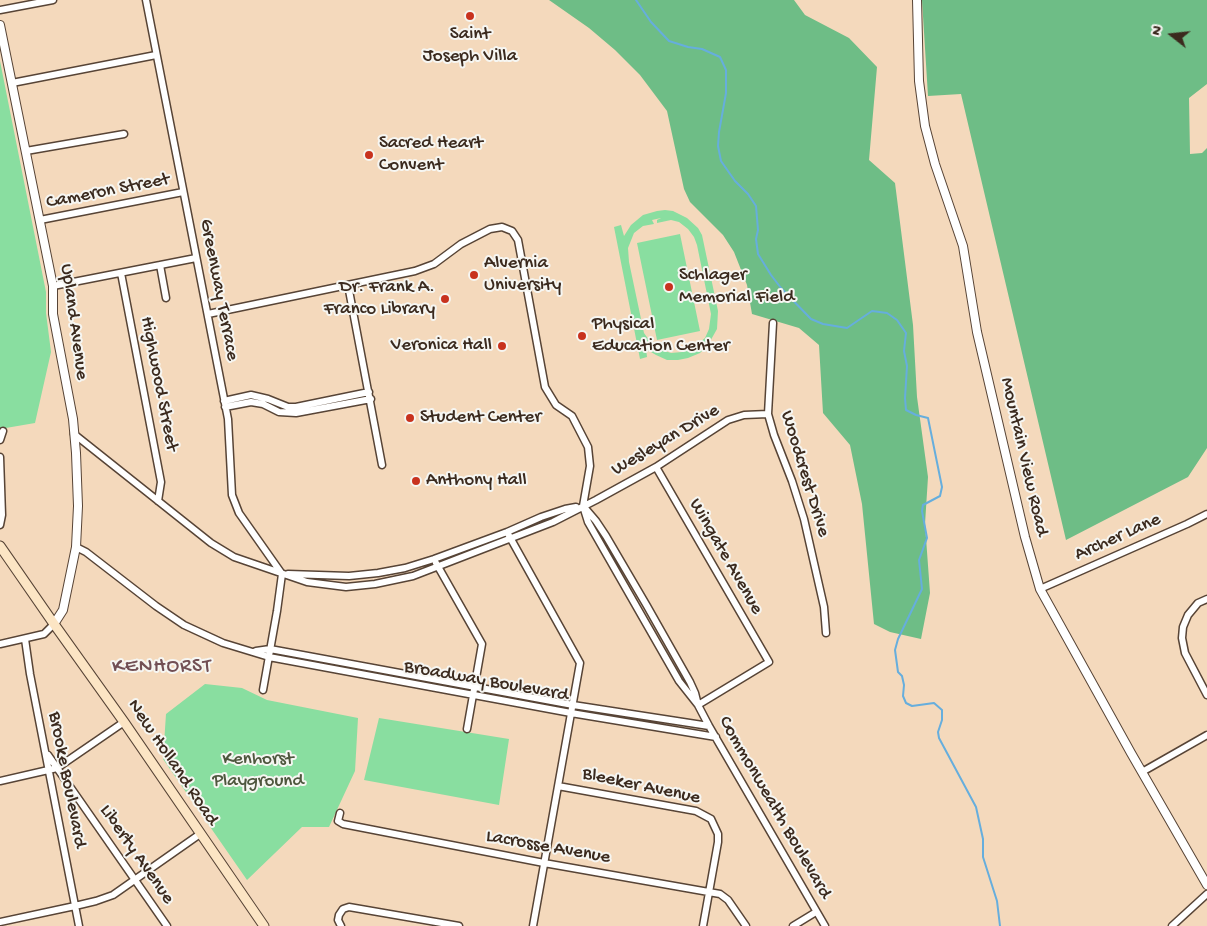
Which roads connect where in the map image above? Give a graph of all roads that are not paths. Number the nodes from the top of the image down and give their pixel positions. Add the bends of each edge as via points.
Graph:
1 (53, 0) edge
2 (146, 0) edge
3 (917, 0) edge
4 (0, 10) edge
5 (0, 25) edge
6 (156, 55) junction
7 (12, 82) junction
8 (124, 134) dead end
9 (26, 151) junction
10 (183, 192) junction
11 (40, 220) junction
12 (196, 258) junction
13 (160, 265) junction
14 (121, 273) junction
15 (348, 285) junction
16 (53, 286) junction
17 (166, 298) dead end
18 (208, 314) junction
19 (773, 323) dead end
20 (370, 395) junction
21 (225, 404) junction
22 (768, 414) junction
23 (2, 431) dead end
24 (74, 434) junction
25 (0, 440) edge
26 (0, 456) edge
27 (382, 465) dead end
28 (656, 467) junction
29 (158, 501) junction
30 (584, 506) junction
31 (1207, 514) edge
32 (0, 525) edge
33 (509, 535) junction
34 (0, 546) edge
35 (76, 548) junction
36 (434, 559) junction
37 (438, 566) junction
38 (282, 574) junction
39 (1040, 589) junction
40 (1207, 599) edge
41 (54, 624) junction
42 (826, 633) dead end
43 (25, 639) junction
44 (0, 644) edge
45 (270, 649) junction
46 (252, 651) junction
47 (268, 657) junction
48 (475, 686) junction
49 (263, 690) dead end
50 (473, 695) junction
51 (1207, 695) edge
52 (573, 705) junction
53 (698, 705) junction
54 (571, 713) junction
55 (124, 722) junction
56 (709, 726) junction
57 (467, 729) dead end
58 (1207, 735) edge
59 (716, 737) junction
60 (45, 752) junction
61 (57, 768) junction
62 (49, 770) junction
63 (1142, 772) junction
64 (0, 781) edge
65 (558, 786) junction
66 (340, 813) dead end
67 (200, 834) junction
68 (544, 863) junction
69 (134, 879) junction
70 (1207, 885) edge
71 (708, 891) junction
72 (1207, 894) edge
73 (75, 906) junction
74 (816, 912) junction
75 (0, 922) edge
76 (79, 926) edge
77 (167, 926) edge
78 (264, 926) edge
79 (341, 926) edge
80 (459, 926) edge
81 (533, 926) edge
82 (702, 926) edge
83 (746, 926) edge
84 (793, 926) edge
85 (825, 926) edge
86 (1172, 926) edge

1 - 4 street
2 - 6 street, Greenway Terrace
3 - 39 street, Mountain View Road via 919,81 925,126 963,246 977,332
5 - 7 street, Upland Avenue
6 - 7 street
6 - 10 street, Greenway Terrace
7 - 9 street, Upland Avenue
8 - 9 street
9 - 11 street, Upland Avenue
10 - 11 street, Cameron Street
10 - 12 street, Greenway Terrace
11 - 16 street, Upland Avenue
12 - 13 street
12 - 18 street, Greenway Terrace
13 - 14 street
13 - 17 street
14 - 16 street
14 - 29 street, Highwood Street via 161,482
15 - 18 street
15 - 20 street
15 - 30 street via 434,264 461,244 495,227 512,231 518,240 545,387 556,405 572,416 588,447 590,466
16 - 24 street, Upland Avenue via 53,314
18 - 21 street, Greenway Terrace
19 - 22 street, Woodcrest Drive
20 - 21 street via 296,413 280,412 251,402
20 - 27 street
21 - 38 street, Greenway Terrace via 232,496
22 - 28 street, Wesleyan Drive via 744,415 728,420
22 - 42 street, Woodcrest Drive via 801,507 824,607
23 - 25 street
24 - 29 street
24 - 35 street, Upland Avenue via 78,478
26 - 32 street
28 - 30 street, Wesleyan Drive
28 - 53 street, Wingate Avenue via 769,662
29 - 38 street via 211,544 242,560
30 - 33 street via 565,509
30 - 53 street, Commonwealth Boulevard via 647,606 690,682
31 - 39 street, Archer Lane
33 - 36 street
33 - 37 street
33 - 52 street via 580,663
34 - 41 main road, New Holland Road
35 - 41 street, Upland Avenue via 63,610
35 - 46 street, Broadway Boulevard via 86,552 179,622 205,636
36 - 37 street
36 - 38 street via 363,575
37 - 38 street via 413,576 346,587 307,582
37 - 48 street via 482,644
38 - 45 street
39 - 63 street, Mountain View Road
40 - 51 street via 1198,603 1188,615 1182,638 1185,653
41 - 43 street via 44,634
41 - 55 main road, New Holland Road
43 - 44 street
43 - 60 street, Brooke Boulevard
45 - 46 street, Broadway Boulevard
45 - 47 street
45 - 48 street, Broadway Boulevard
46 - 47 street, Broadway Boulevard
47 - 49 street
47 - 50 street, Broadway Boulevard
48 - 50 street
48 - 52 street, Broadway Boulevard
50 - 54 street, Broadway Boulevard
50 - 57 street
52 - 54 street
52 - 56 street, Broadway Boulevard
53 - 56 street, Commonwealth Boulevard
54 - 59 street, Broadway Boulevard
54 - 65 street
55 - 61 street
55 - 67 main road, New Holland Road
56 - 59 street, Commonwealth Boulevard
58 - 63 street
59 - 74 street, Commonwealth Boulevard
60 - 61 street, Liberty Avenue
60 - 62 street, Brooke Boulevard
61 - 62 street
61 - 69 street, Liberty Avenue
62 - 64 street
62 - 73 street, Brooke Boulevard
63 - 70 street, Mountain View Road
65 - 68 street
65 - 71 street, Bleeker Avenue via 696,811 711,819 718,842
66 - 68 street, Lacrosse Avenue via 338,821 342,824
67 - 69 street
67 - 78 main road, New Holland Road
68 - 71 street, Lacrosse Avenue
68 - 81 street
69 - 73 street via 113,895
69 - 77 street, Liberty Avenue
71 - 82 street
71 - 83 street, Lacrosse Avenue via 728,900
72 - 86 street
73 - 75 street
73 - 76 street, Brooke Boulevard
74 - 84 street
74 - 85 street, Commonwealth Boulevard
79 - 80 street via 339,914 352,907

